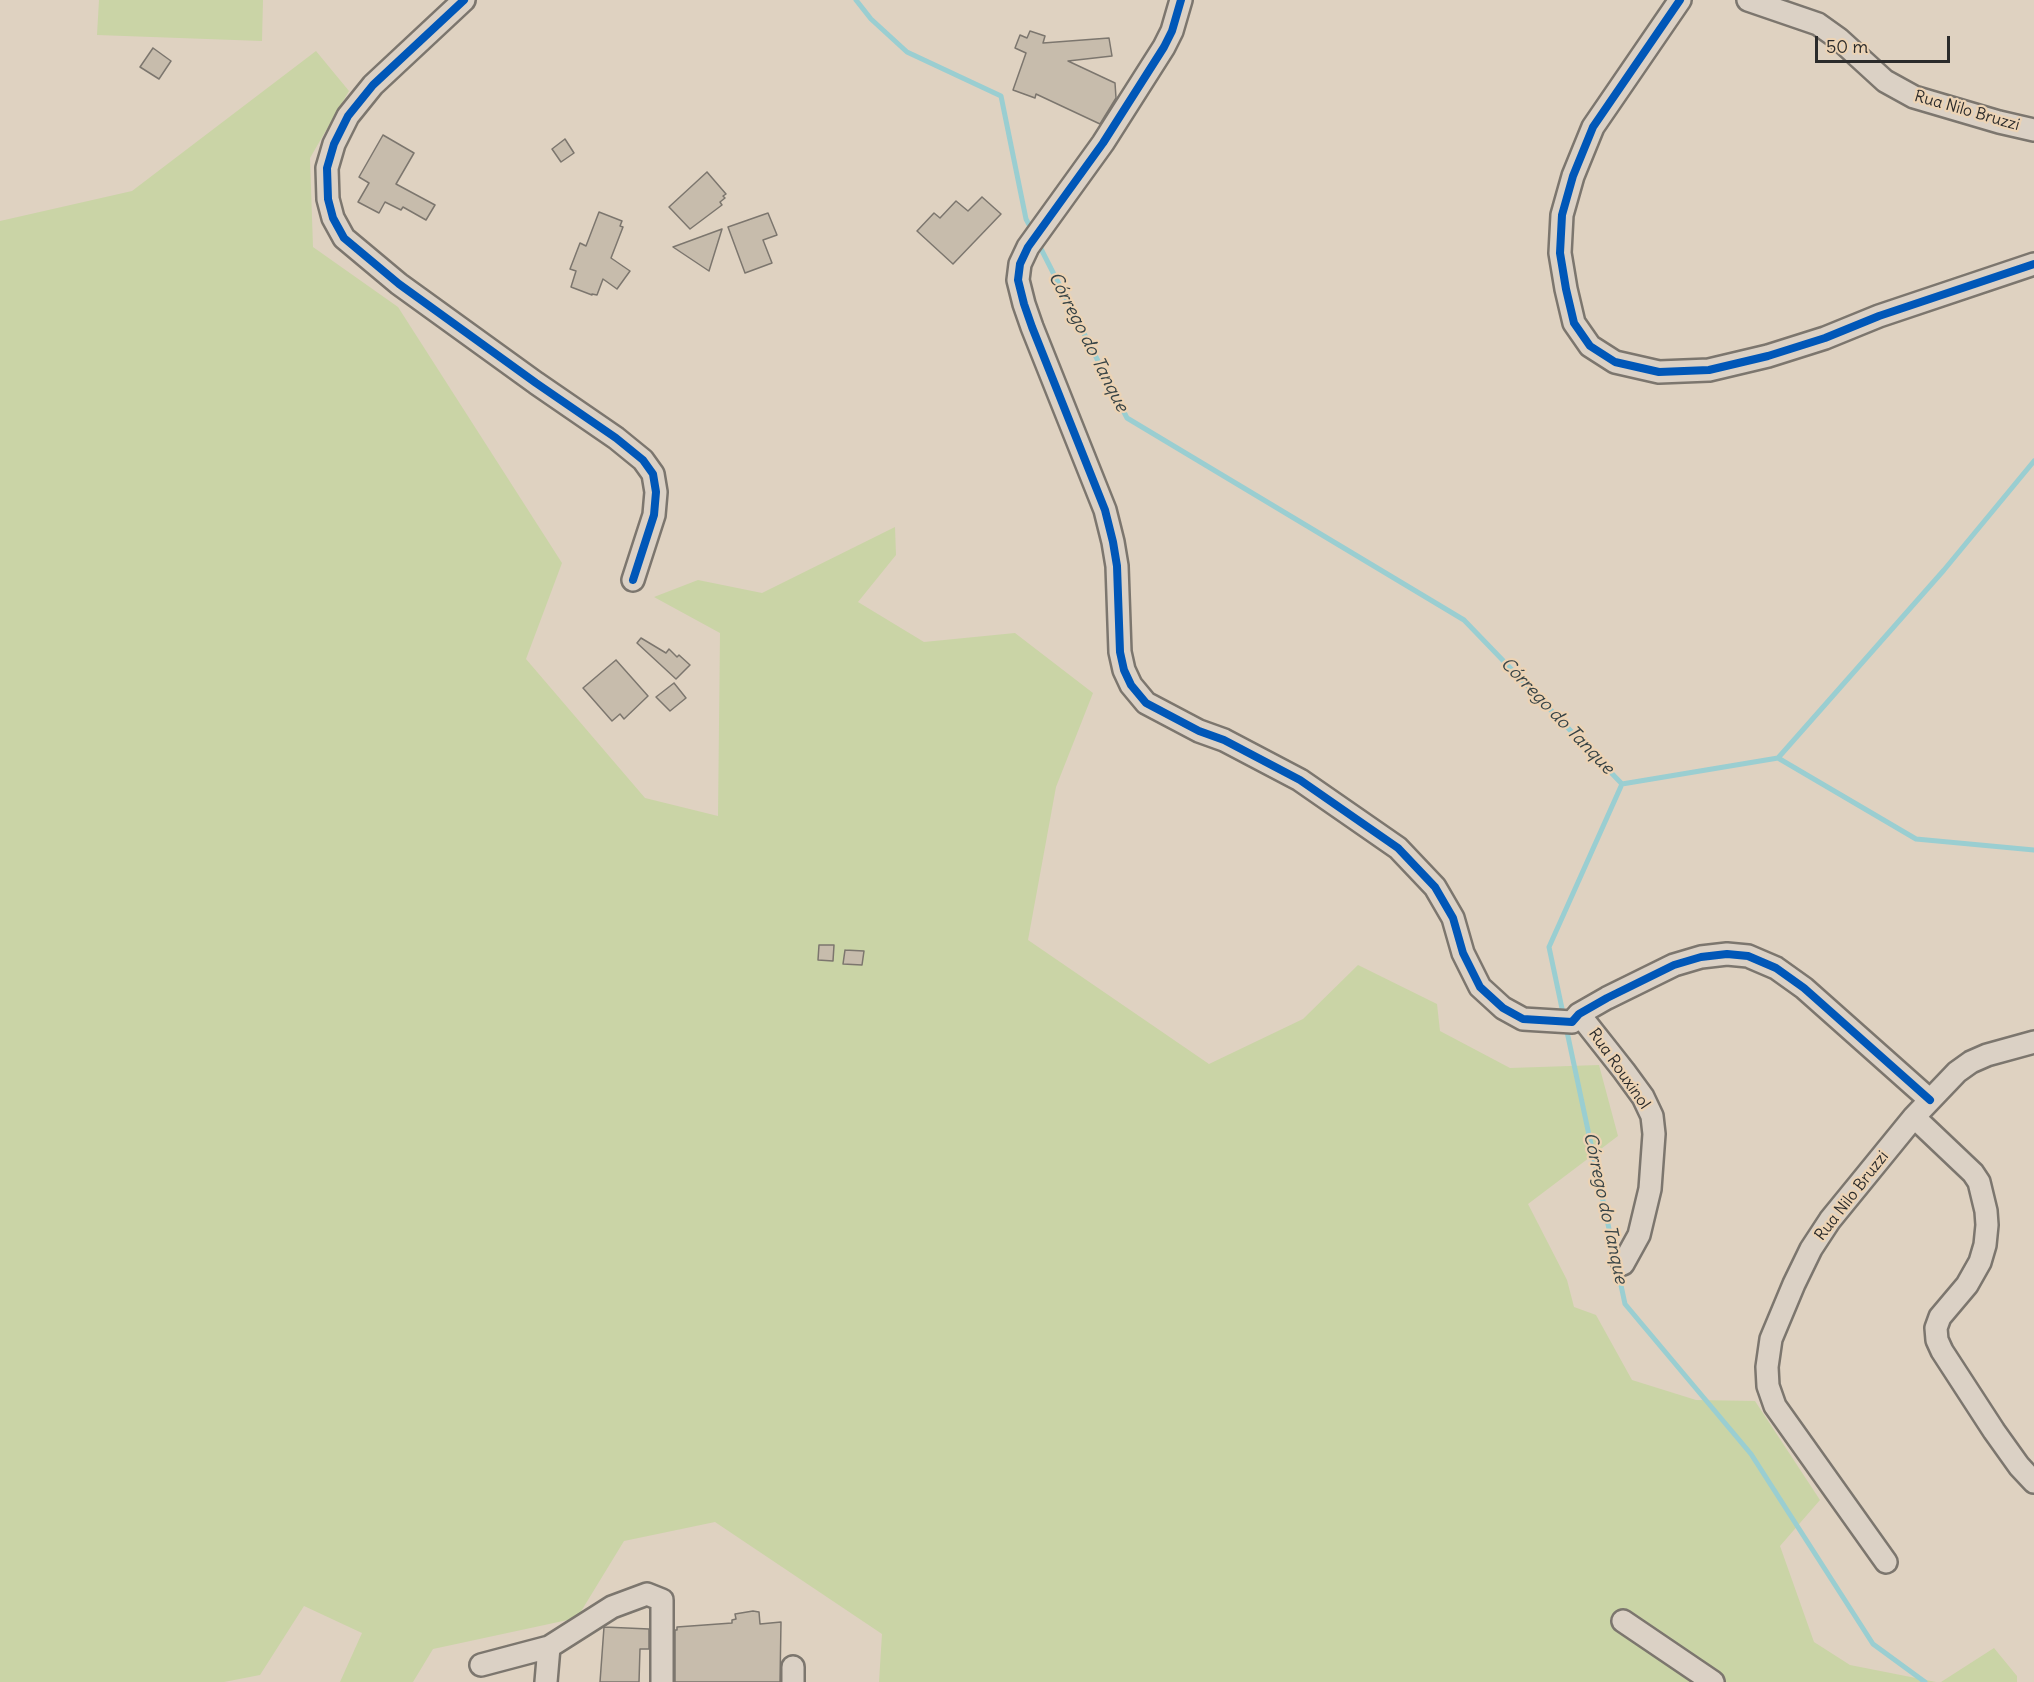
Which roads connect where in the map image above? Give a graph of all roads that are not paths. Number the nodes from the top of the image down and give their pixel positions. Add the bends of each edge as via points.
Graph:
1 (464, 0) edge
2 (1181, 0) edge
3 (1680, 0) edge
4 (1748, 0) edge
5 (2034, 130) edge
6 (2034, 264) edge
7 (633, 580) dead end
8 (1576, 1018) junction
9 (2034, 1042) edge
10 (1930, 1100) junction
11 (1914, 1117) junction
12 (1623, 1264) dead end
13 (2034, 1482) edge
14 (1886, 1562) dead end
15 (1623, 1620) dead end
16 (549, 1647) junction
17 (481, 1665) dead end
18 (546, 1682) edge
19 (662, 1682) edge
20 (1713, 1682) edge

1 - 7 street via 373,85 348,116 327,168 333,218 344,238 399,284 643,460 653,474 656,492 654,515
2 - 8 street via 1164,47 1103,143 1028,247 1018,280 1105,510 1117,566 1124,670 1146,703 1300,780 1398,848 1435,887 1453,918 1463,953 1480,987 1503,1008 1523,1019
3 - 6 street via 1593,127 1562,215 1560,253 1566,289 1574,323 1590,346 1615,362 1659,372 1709,370 1813,342
4 - 5 street, Rua Nilo Bruzzi via 1818,24 1885,81 1914,98
8 - 10 street via 1674,965 1710,956 1748,956 1776,968 1804,988
8 - 12 street, Rua Rouxinol via 1624,1071 1652,1116 1650,1189 1639,1235
9 - 10 street, Rua Nilo Bruzzi via 1971,1062
10 - 11 street, Rua Nilo Bruzzi
11 - 13 street via 1973,1173 1986,1211 1980,1262 1967,1285 1940,1317 1937,1340 1994,1431
11 - 14 street, Rua Nilo Bruzzi via 1830,1220 1811,1250 1771,1339 1767,1367 1768,1386 1780,1415
15 - 20 street
16 - 17 street
16 - 18 street
16 - 19 street via 612,1607 647,1594 662,1600

